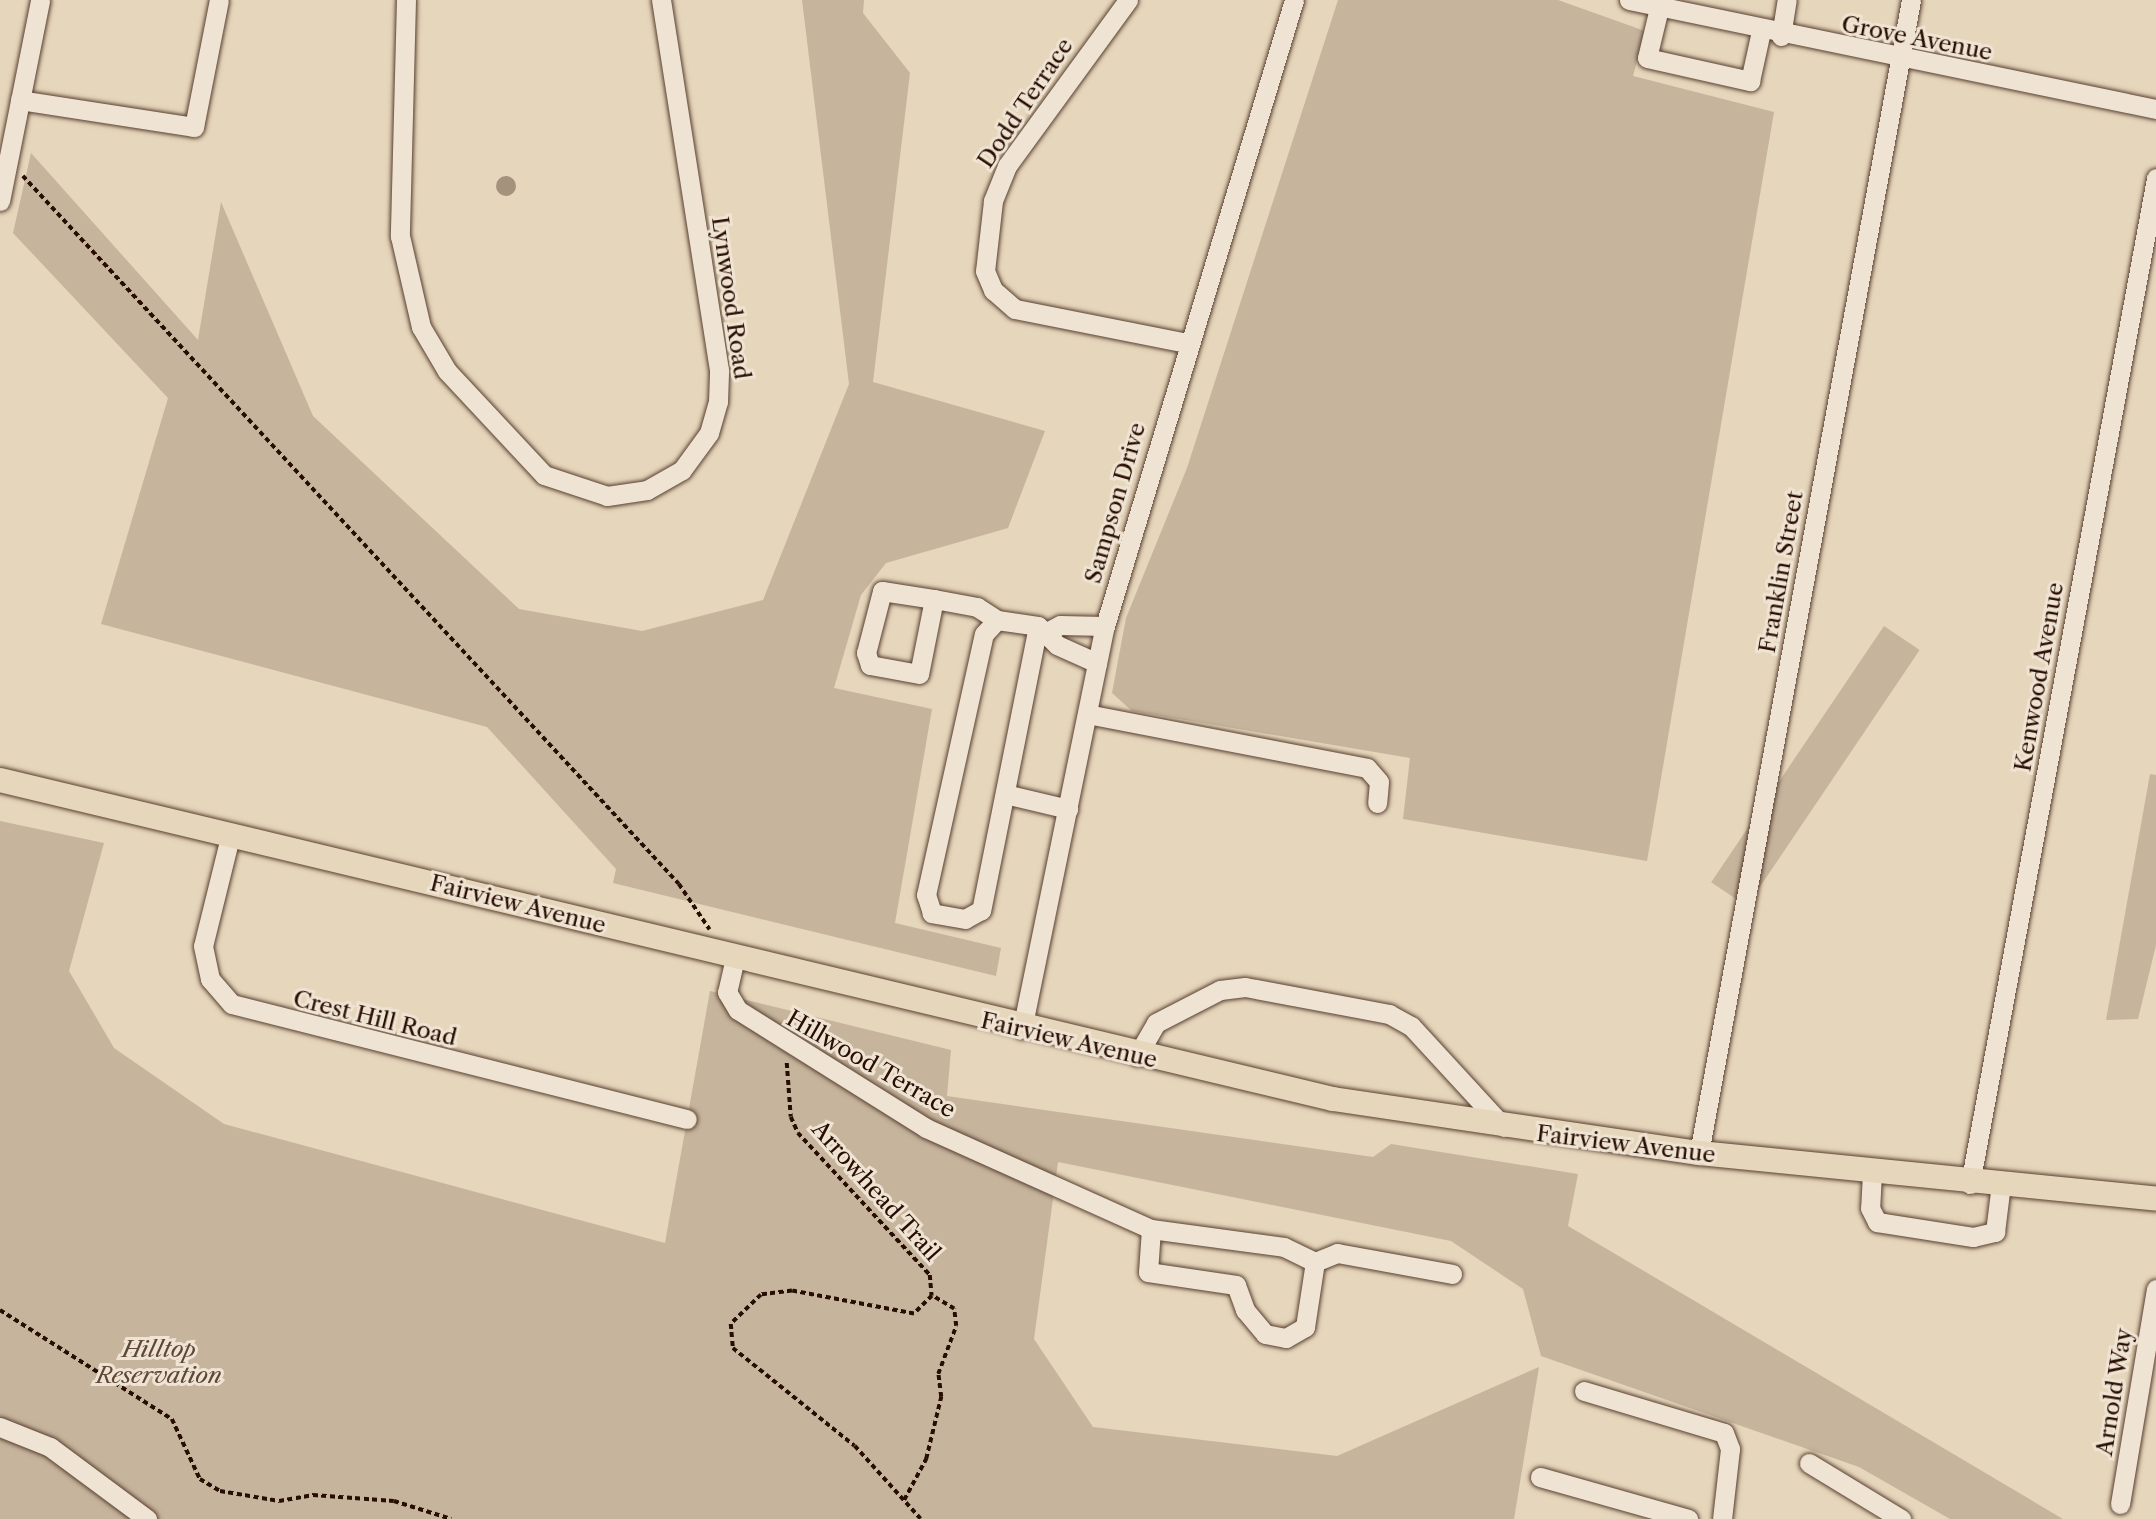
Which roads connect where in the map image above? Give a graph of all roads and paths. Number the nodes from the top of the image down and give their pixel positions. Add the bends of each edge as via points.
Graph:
1 (40, 0) edge
2 (219, 0) edge
3 (406, 0) edge
4 (661, 0) edge
5 (1128, 0) edge
6 (1294, 0) edge
7 (1629, 0) edge
8 (1787, 0) edge
9 (1911, 0) edge
10 (1659, 8) junction
11 (1771, 34) junction
12 (1900, 60) junction
13 (20, 100) junction
14 (2156, 109) edge
15 (8, 160) junction
16 (2156, 178) edge
17 (0, 201) edge
18 (1186, 343) junction
19 (934, 599) junction
20 (997, 620) junction
21 (1105, 626) junction
22 (1042, 629) junction
23 (1097, 663) junction
24 (1087, 714) junction
25 (0, 780) edge
26 (1005, 794) junction
27 (1377, 803) dead end
28 (1068, 809) junction
29 (231, 833) junction
30 (727, 956) junction
31 (1022, 1029) junction
32 (770, 1034) junction
33 (1137, 1056) junction
34 (687, 1119) dead end
35 (1504, 1128) junction
36 (1699, 1153) junction
37 (1872, 1173) junction
38 (1970, 1184) junction
39 (2001, 1184) junction
40 (2156, 1199) edge
41 (1151, 1229) junction
42 (1315, 1262) junction
43 (1452, 1274) dead end
44 (2156, 1289) edge
45 (932, 1296) junction
46 (0, 1310) edge
47 (1584, 1391) dead end
48 (0, 1427) edge
49 (1809, 1463) dead end
50 (1540, 1477) dead end
51 (904, 1500) junction
52 (2120, 1504) dead end
53 (147, 1519) edge
54 (451, 1519) edge
55 (921, 1519) edge
56 (1688, 1519) edge
57 (1722, 1519) edge
58 (1902, 1519) edge

1 - 13 street
2 - 13 street via 194,127
3 - 4 street, Lynwood Road via 400,236 421,327 447,371 544,475 607,496 647,490 682,470 709,433 718,402 719,370
5 - 18 street, Dodd Terrace via 1007,166 993,201 985,271 1000,299 1024,312
6 - 18 street, Sampson Drive
7 - 10 street, Grove Avenue
8 - 11 street
9 - 12 street, Franklin Street
10 - 11 street, Grove Avenue
10 - 11 street via 1647,58 1750,81
11 - 12 street, Grove Avenue
12 - 14 street, Grove Avenue
12 - 36 street, Franklin Street
13 - 15 street
15 - 17 street
15 - 30 path via 679,884
16 - 38 street, Kenwood Avenue
18 - 21 street, Sampson Drive
19 - 19 street via 878,594 870,666 919,674
19 - 20 street via 977,607
20 - 22 street
20 - 26 street via 977,650 926,895 932,913 965,919 981,911
21 - 22 street
21 - 23 street, Sampson Drive
22 - 23 street via 1057,645
22 - 26 street
23 - 24 street, Sampson Drive
24 - 27 street via 1367,768 1379,782
24 - 28 street, Sampson Drive
25 - 29 main road, Fairview Avenue
26 - 28 street
28 - 31 street, Sampson Drive
29 - 30 main road, Fairview Avenue
29 - 34 street, Crest Hill Road via 203,946 210,979 232,1004
30 - 31 main road, Fairview Avenue
30 - 32 street, Hillwood Terrace via 728,998
31 - 33 main road, Fairview Avenue
32 - 41 street, Hillwood Terrace via 926,1128
32 - 45 path, Arrowhead Trail via 770,1045 792,1072 791,1117 798,1133 930,1275
33 - 35 main road, Fairview Avenue
33 - 35 street via 1156,1023 1220,989 1245,987 1390,1014 1411,1026
35 - 36 main road, Fairview Avenue
36 - 37 main road, Fairview Avenue
37 - 38 main road, Fairview Avenue
37 - 39 street via 1870,1208 1877,1222 1973,1237 1995,1232
38 - 39 main road, Fairview Avenue
39 - 40 main road, Fairview Avenue
41 - 42 street, Hillwood Terrace via 1284,1247
41 - 42 street via 1148,1272 1236,1285 1245,1310 1265,1334 1286,1338 1305,1327
42 - 43 street via 1337,1253
44 - 52 street, Arnold Way
45 - 51 path via 954,1309 956,1326 938,1374 941,1396 926,1459
45 - 51 path, Arrowhead Trail via 914,1314 792,1290 761,1295 731,1324 733,1348 855,1446
46 - 54 path via 172,1419 200,1479 220,1491 279,1501 313,1495 394,1501
47 - 57 street via 1724,1433 1730,1449
48 - 53 street via 50,1447
49 - 58 street
50 - 56 street
51 - 55 path, Arrowhead Trail

